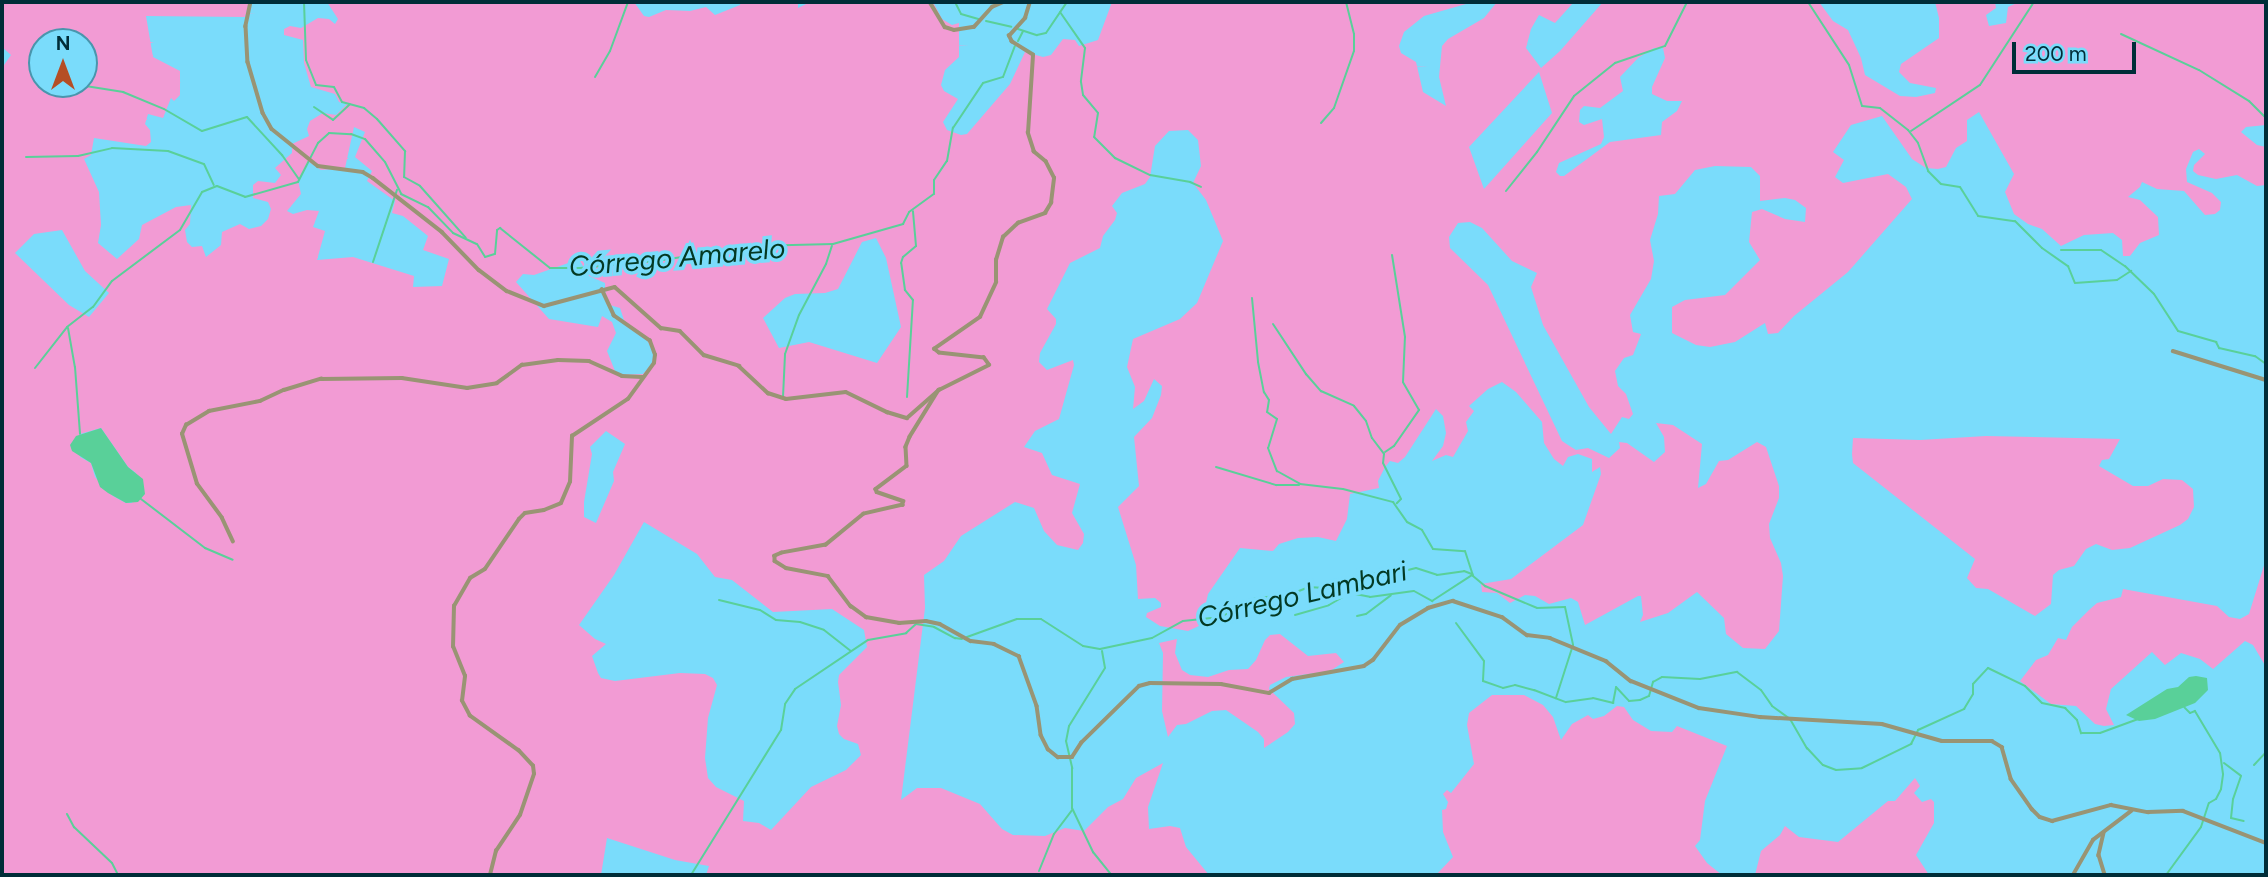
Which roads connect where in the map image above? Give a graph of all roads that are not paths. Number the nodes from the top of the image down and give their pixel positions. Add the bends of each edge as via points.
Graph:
1 (251, 2) edge
2 (930, 2) edge
3 (1003, 2) edge
4 (1030, 2) edge
5 (602, 290) junction
6 (2173, 351) dead end
7 (642, 377) junction
8 (2266, 380) edge
9 (939, 390) junction
10 (233, 542) dead end
11 (2132, 811) junction
12 (2104, 831) junction
13 (2266, 844) edge
14 (490, 875) edge
15 (2073, 875) edge
16 (2105, 875) edge

1 - 5 street via 246,26 250,73 266,120 296,151 322,168 363,172 373,178 442,232 479,270 506,291 534,304 555,306
2 - 3 street via 945,27 957,30 974,27
4 - 9 street via 1025,18 1009,39 1032,55 1028,133 1034,152 1051,169 1053,195 1045,214 1018,222 1003,237 996,282 980,317 934,347 939,354 984,358 989,365
5 - 7 street via 614,316 650,341 654,363
5 - 9 street via 620,290 661,328 680,331 704,355 739,366 779,398 846,392 909,418
6 - 8 street
7 - 10 street via 622,376 594,362 573,360 527,364 497,383 467,388 402,378 321,379 261,401 202,414 186,425 182,435 197,484
7 - 14 street via 628,399 572,436 570,482 561,503 525,513 485,569 470,578 454,606 453,647 465,676 462,701 470,716 533,766 520,815 496,851
9 - 11 street via 910,436 907,466 876,489 903,505 864,514 835,540 782,553 775,561 786,568 828,576 851,606 866,617 940,624 1019,656 1037,706 1041,735 1058,757 1072,757 1139,686 1221,684 1269,693 1292,679 1364,666 1400,625 1428,608 1453,601 1502,617 1527,635 1550,638 1606,661 1631,681 1699,708 1759,717 1882,724 1942,741 1992,741 2002,747 2011,779 2032,809 2052,821 2110,805
11 - 12 street
11 - 13 street via 2183,811
12 - 15 street via 2084,852
12 - 16 street via 2099,855

